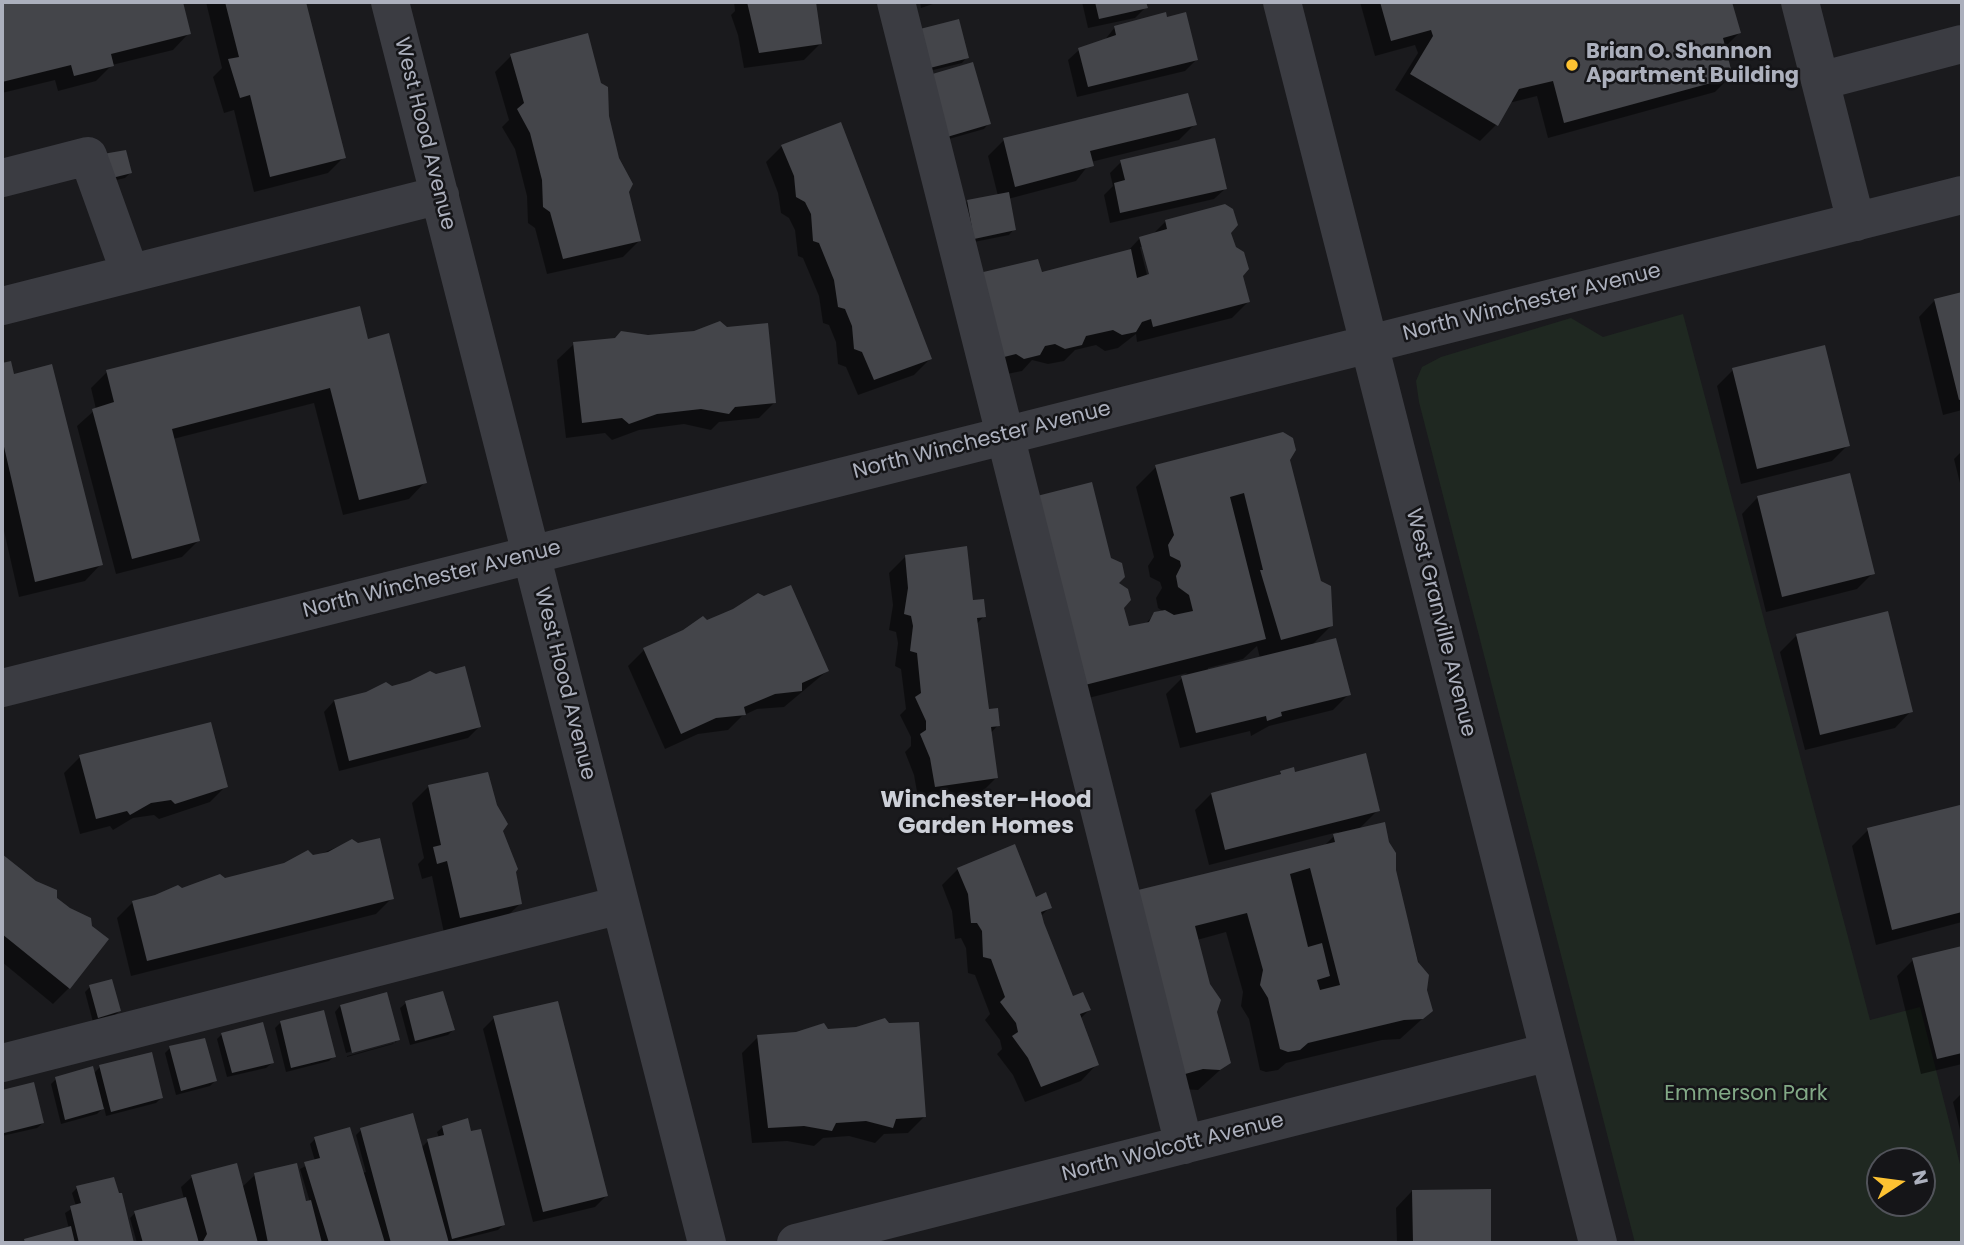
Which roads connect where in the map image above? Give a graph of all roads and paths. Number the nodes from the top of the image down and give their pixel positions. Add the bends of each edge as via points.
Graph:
1 (390, 2) edge
2 (895, 2) edge
3 (1282, 2) edge
4 (1800, 2) edge
5 (1962, 44) edge
6 (1820, 81) junction
7 (2, 178) edge
8 (440, 195) junction
9 (1962, 195) edge
10 (1856, 222) junction
11 (130, 274) junction
12 (2, 306) edge
13 (1369, 344) junction
14 (1004, 436) junction
15 (531, 555) junction
16 (2, 688) edge
17 (620, 905) junction
18 (1549, 1052) junction
19 (2, 1063) edge
20 (1184, 1145) junction
21 (707, 1243) edge
22 (796, 1243) edge
23 (1598, 1243) edge

1 - 8 street, West Hood Avenue
2 - 14 street
3 - 13 street, West Granville Avenue
4 - 6 street
5 - 6 street
6 - 10 street
7 - 11 street via 88,156
8 - 11 street
8 - 15 street, West Hood Avenue
9 - 10 street, North Winchester Avenue
10 - 13 street, North Winchester Avenue
11 - 12 street
13 - 14 street, North Winchester Avenue
13 - 18 street, West Granville Avenue
14 - 15 street, North Winchester Avenue
14 - 20 street
15 - 16 street, North Winchester Avenue
15 - 17 street, West Hood Avenue
17 - 19 street
17 - 21 street, West Hood Avenue
18 - 20 street, North Wolcott Avenue
18 - 23 street, West Granville Avenue
20 - 22 street, North Wolcott Avenue

